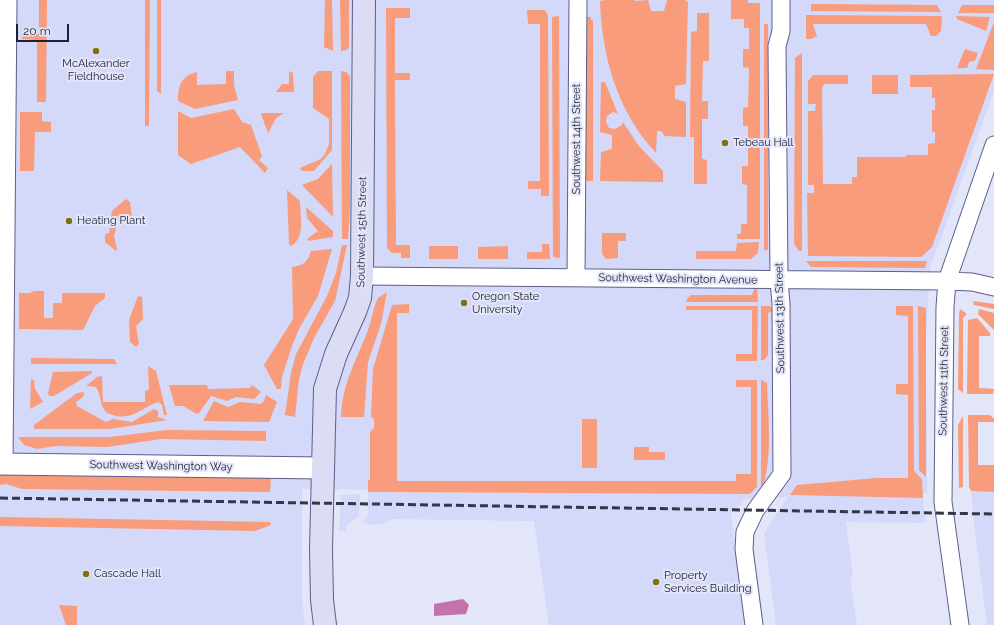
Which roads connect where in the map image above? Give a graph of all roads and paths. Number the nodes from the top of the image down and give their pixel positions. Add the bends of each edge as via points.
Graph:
1 (8, 0) edge
2 (364, 0) edge
3 (578, 0) edge
4 (781, 0) edge
5 (994, 145) edge
6 (362, 276) junction
7 (576, 278) junction
8 (779, 280) junction
9 (947, 281) junction
10 (994, 287) edge
11 (2, 464) edge
12 (323, 468) junction
13 (325, 625) edge
14 (754, 625) edge
15 (960, 625) edge

1 - 11 street
2 - 6 main road, Southwest 15th Street
3 - 7 street, Southwest 14th Street
4 - 8 street, Southwest 13th Street via 781,31 777,46
5 - 9 street, Southwest 11th Street
6 - 7 street, Southwest Washington Avenue
6 - 12 main road, Southwest 15th Street via 360,298 336,354 325,389
7 - 8 street, Southwest Washington Avenue
8 - 9 street, Southwest Washington Avenue
8 - 14 street, Southwest 13th Street via 782,474 755,511 745,532 744,549
9 - 10 street, Southwest Washington Avenue via 972,282
9 - 15 street, Southwest 11th Street via 943,502
11 - 12 street, Southwest Washington Way
12 - 13 main road, Southwest 15th Street via 321,577

